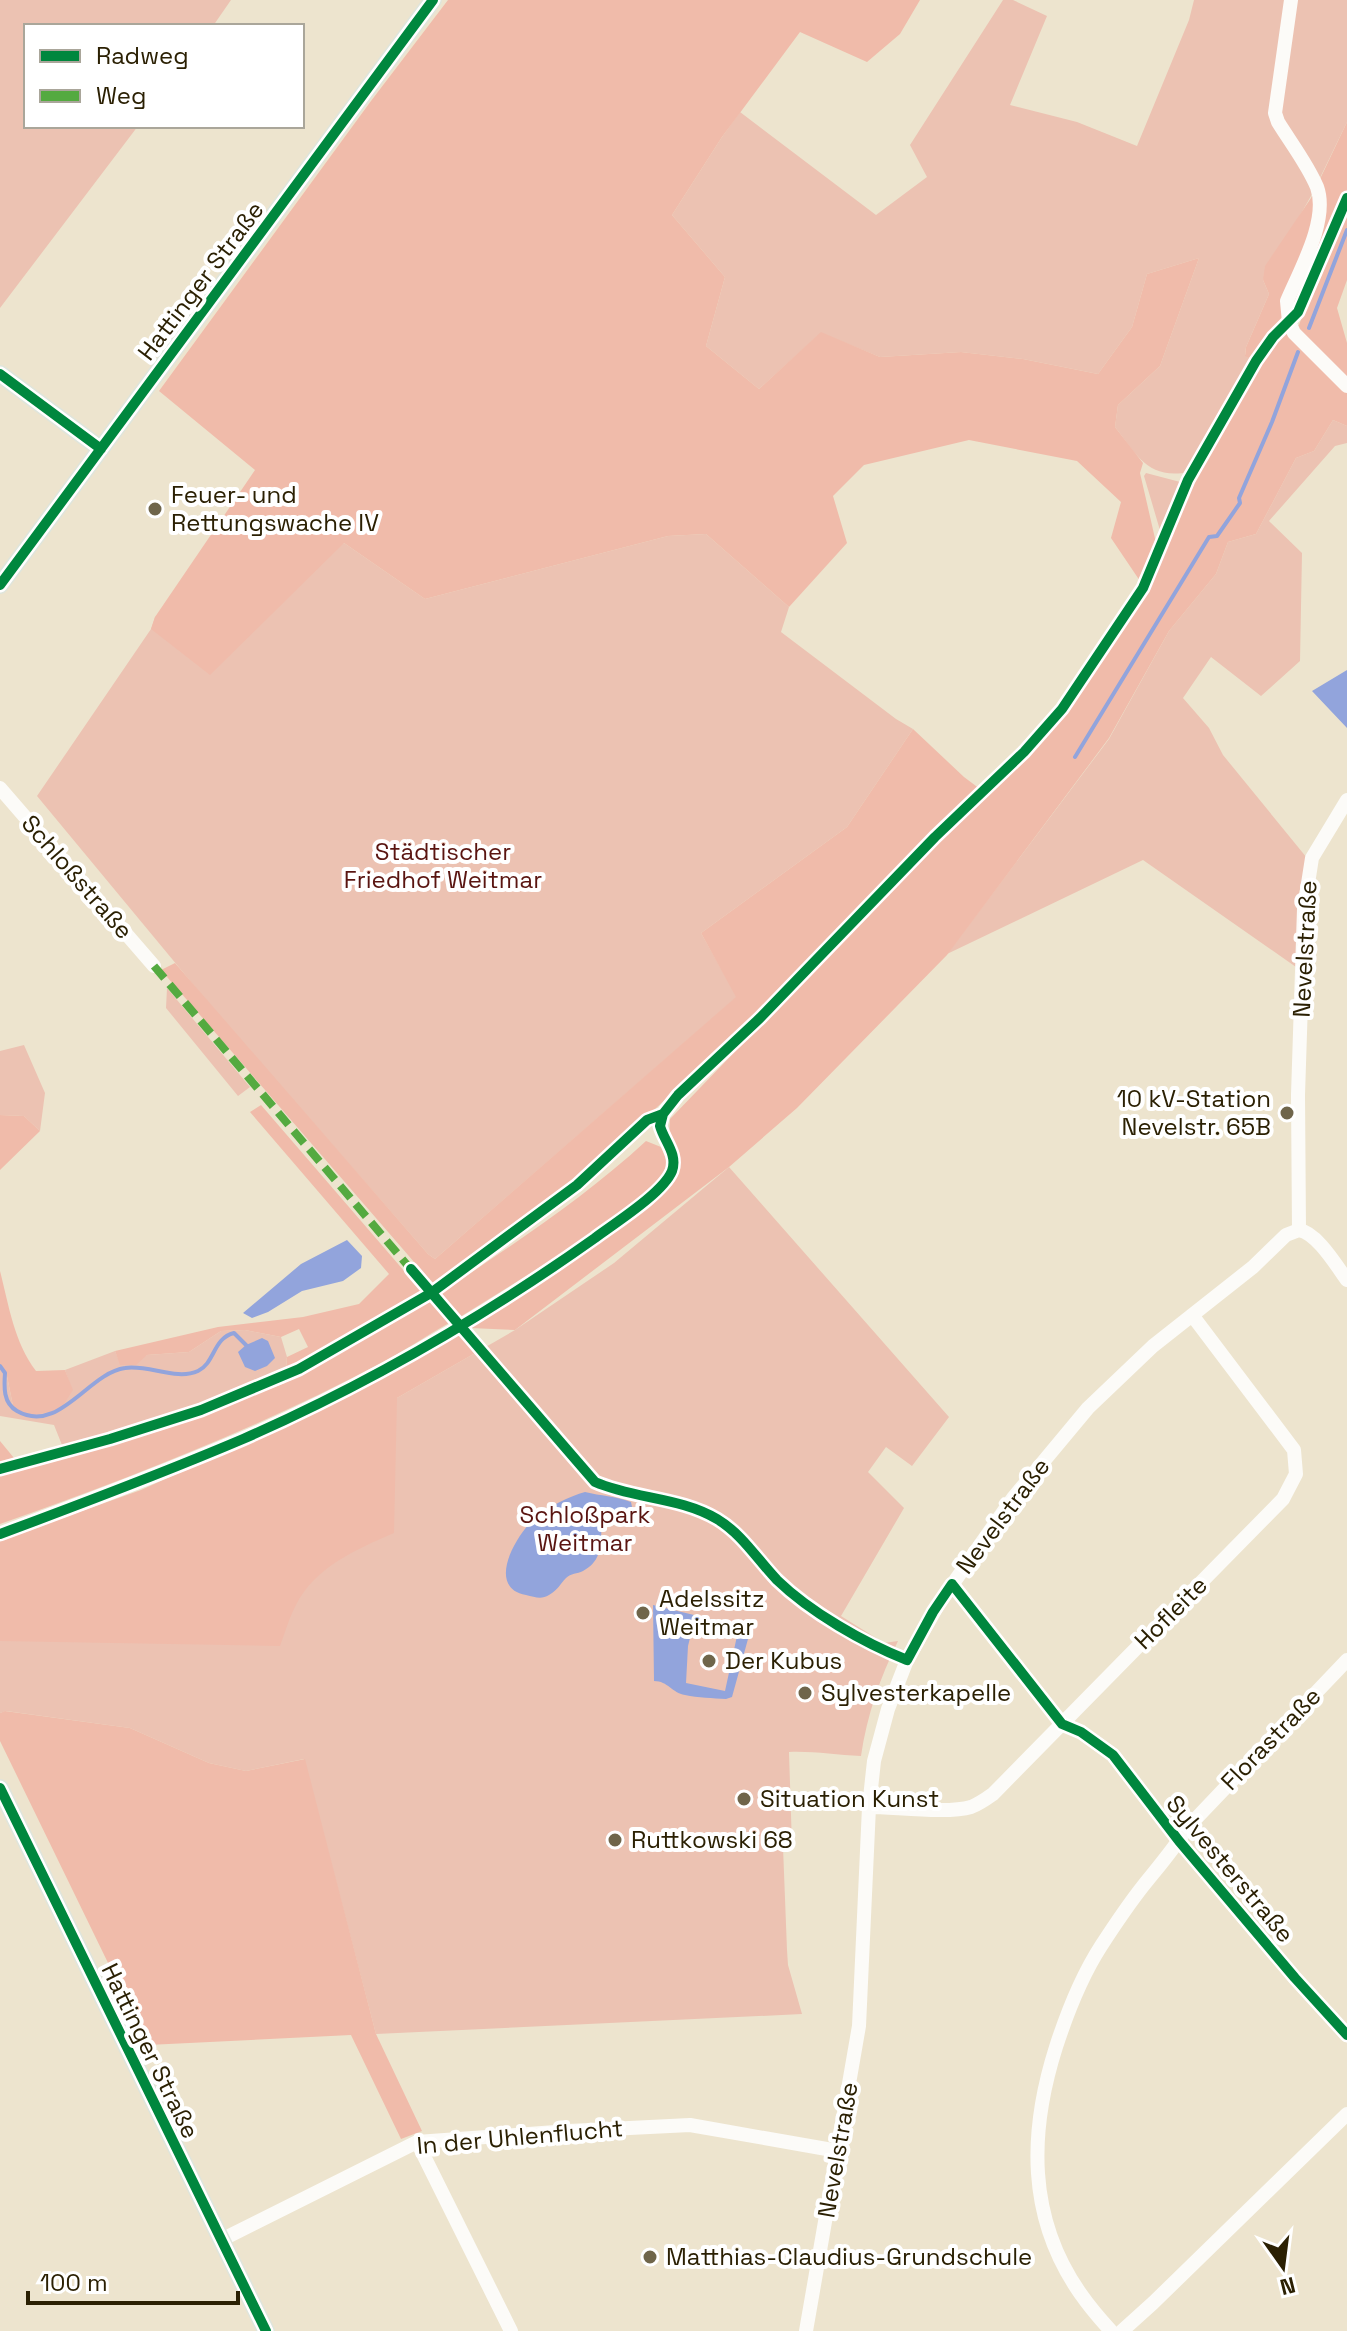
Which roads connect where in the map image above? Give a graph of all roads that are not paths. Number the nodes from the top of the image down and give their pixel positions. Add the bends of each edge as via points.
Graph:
1 (433, 0) edge
2 (1291, 0) edge
3 (0, 374) edge
4 (1347, 386) edge
5 (101, 449) junction
6 (0, 585) edge
7 (0, 788) edge
8 (1347, 800) edge
9 (154, 966) dead end
10 (1299, 1230) junction
11 (1347, 1280) edge
12 (1192, 1315) junction
13 (952, 1584) junction
14 (1347, 1660) edge
15 (1062, 1724) junction
16 (1081, 1732) dead end
17 (0, 1788) edge
18 (869, 1807) junction
19 (1179, 1841) junction
20 (1347, 2035) edge
21 (1347, 2114) edge
22 (417, 2142) junction
23 (838, 2151) junction
24 (221, 2240) junction
25 (266, 2331) edge
26 (511, 2331) edge
27 (806, 2331) edge
28 (1111, 2331) edge
29 (1122, 2331) edge

1 - 5 main road, Hattinger Straße
2 - 4 street via 1275,113 1314,181 1320,206 1287,312 1294,333
3 - 5 main road
5 - 6 main road, Hattinger Straße
7 - 9 street, Schloßstraße
8 - 10 street, Nevelstraße via 1312,858 1307,884 1298,1095
10 - 11 street via 1314,1237
10 - 12 street, Nevelstraße via 1286,1235
12 - 13 street, Nevelstraße via 1088,1408 1013,1498
12 - 15 street, Hofleite via 1289,1441 1297,1462 1295,1478 1283,1499
13 - 15 street
13 - 18 street, Nevelstraße via 896,1684 874,1761
14 - 19 street, Florastraße
15 - 18 street, Hofleite via 981,1803 953,1809
16 - 19 street, Sylvesterstraße via 1113,1755
17 - 24 main road, Hattinger Straße
18 - 23 street, Nevelstraße via 859,2026
19 - 20 street, Sylvesterstraße
19 - 28 street, Florastraße via 1099,1949 1059,2036 1040,2105 1037,2162 1045,2217 1069,2275
21 - 29 street
22 - 23 street, In der Uhlenflucht via 690,2125
22 - 24 street, In der Uhlenflucht
22 - 26 street
23 - 27 street, Nevelstraße
24 - 25 main road, Hattinger Straße

